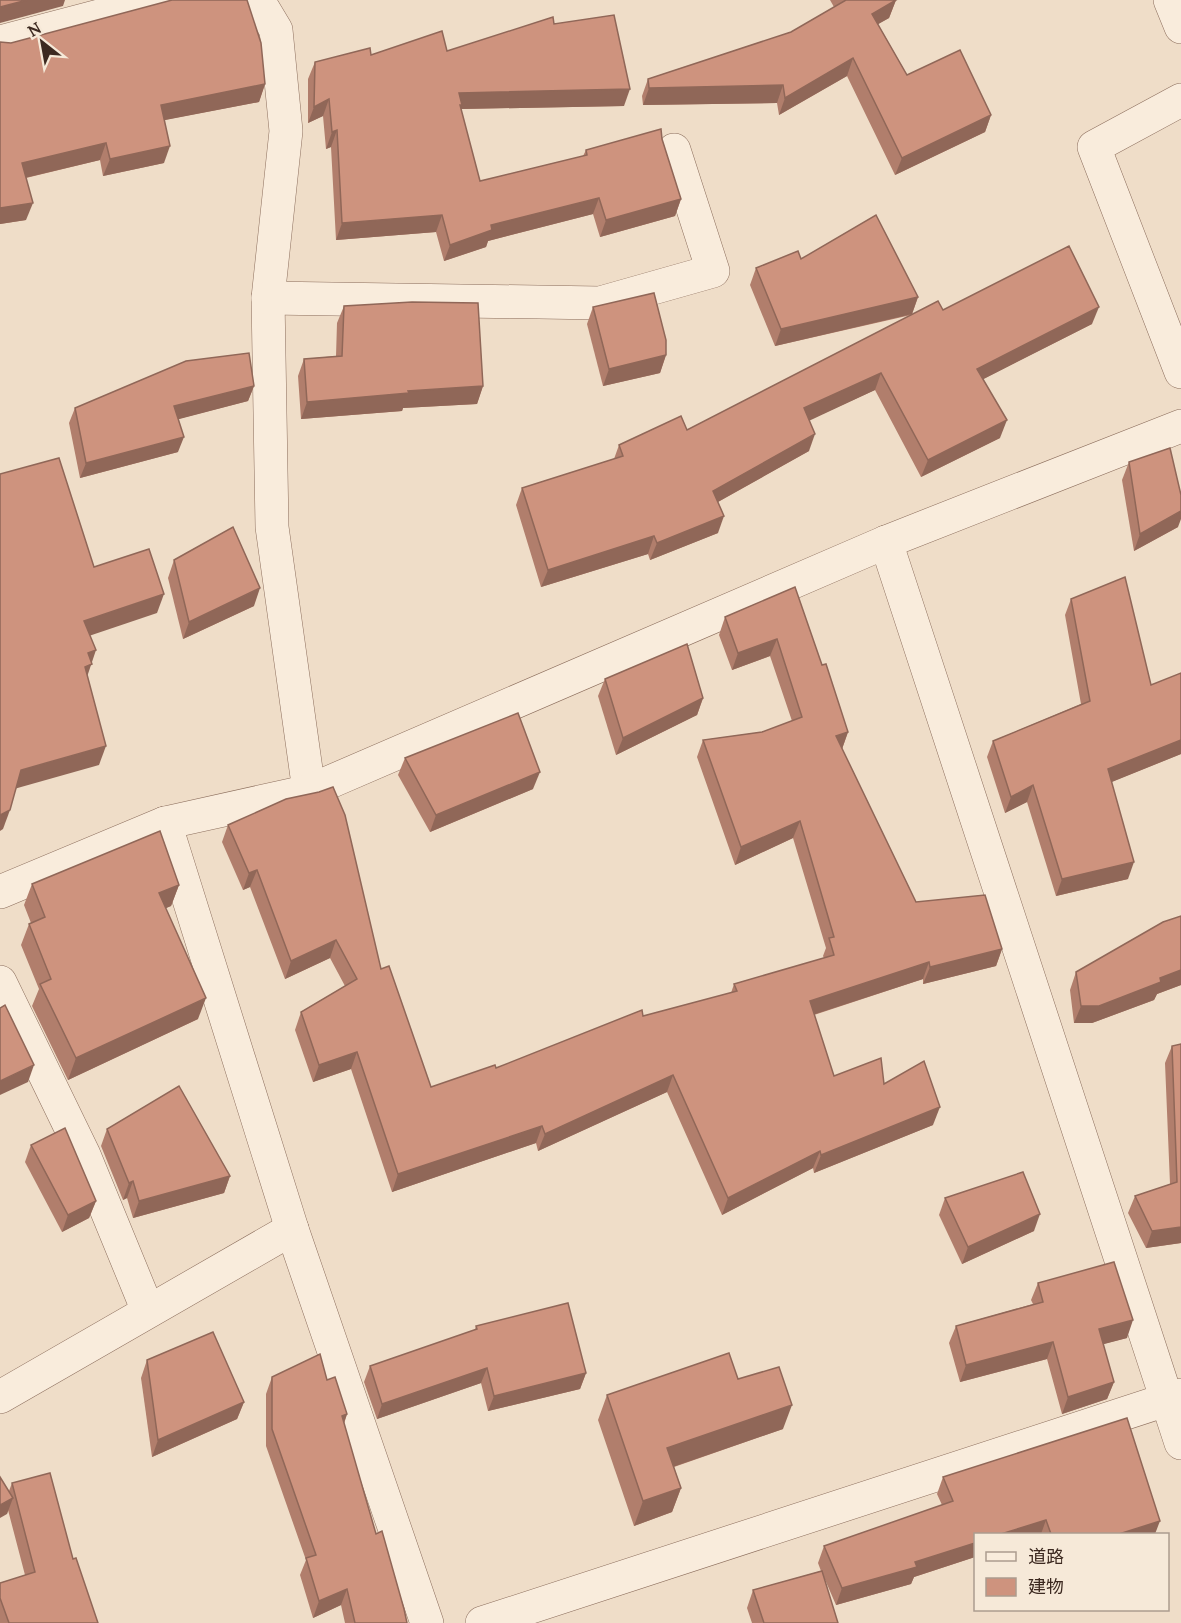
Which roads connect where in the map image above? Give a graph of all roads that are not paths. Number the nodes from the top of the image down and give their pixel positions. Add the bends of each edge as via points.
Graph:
1 (160, 0) edge
2 (258, 0) edge
3 (1170, 0) edge
4 (1181, 27) edge
5 (0, 42) edge
6 (1181, 100) edge
7 (674, 150) dead end
8 (268, 298) junction
9 (1181, 372) edge
10 (1181, 426) edge
11 (886, 542) junction
12 (309, 790) junction
13 (165, 823) junction
14 (0, 892) edge
15 (0, 982) edge
16 (292, 1229) junction
17 (148, 1311) junction
18 (1174, 1396) edge
19 (0, 1397) edge
20 (1181, 1443) edge
21 (427, 1623) edge
22 (482, 1623) edge

1 - 5 street
2 - 8 street via 276,30 286,131
3 - 4 street
6 - 9 street via 1094,147
7 - 8 street via 713,271 600,303
8 - 12 street via 272,527
10 - 11 street
11 - 12 street
11 - 18 street
12 - 13 street
13 - 14 street
13 - 16 street
15 - 17 street via 84,1155
16 - 17 street
16 - 21 street
17 - 19 street
18 - 20 street
18 - 22 street

